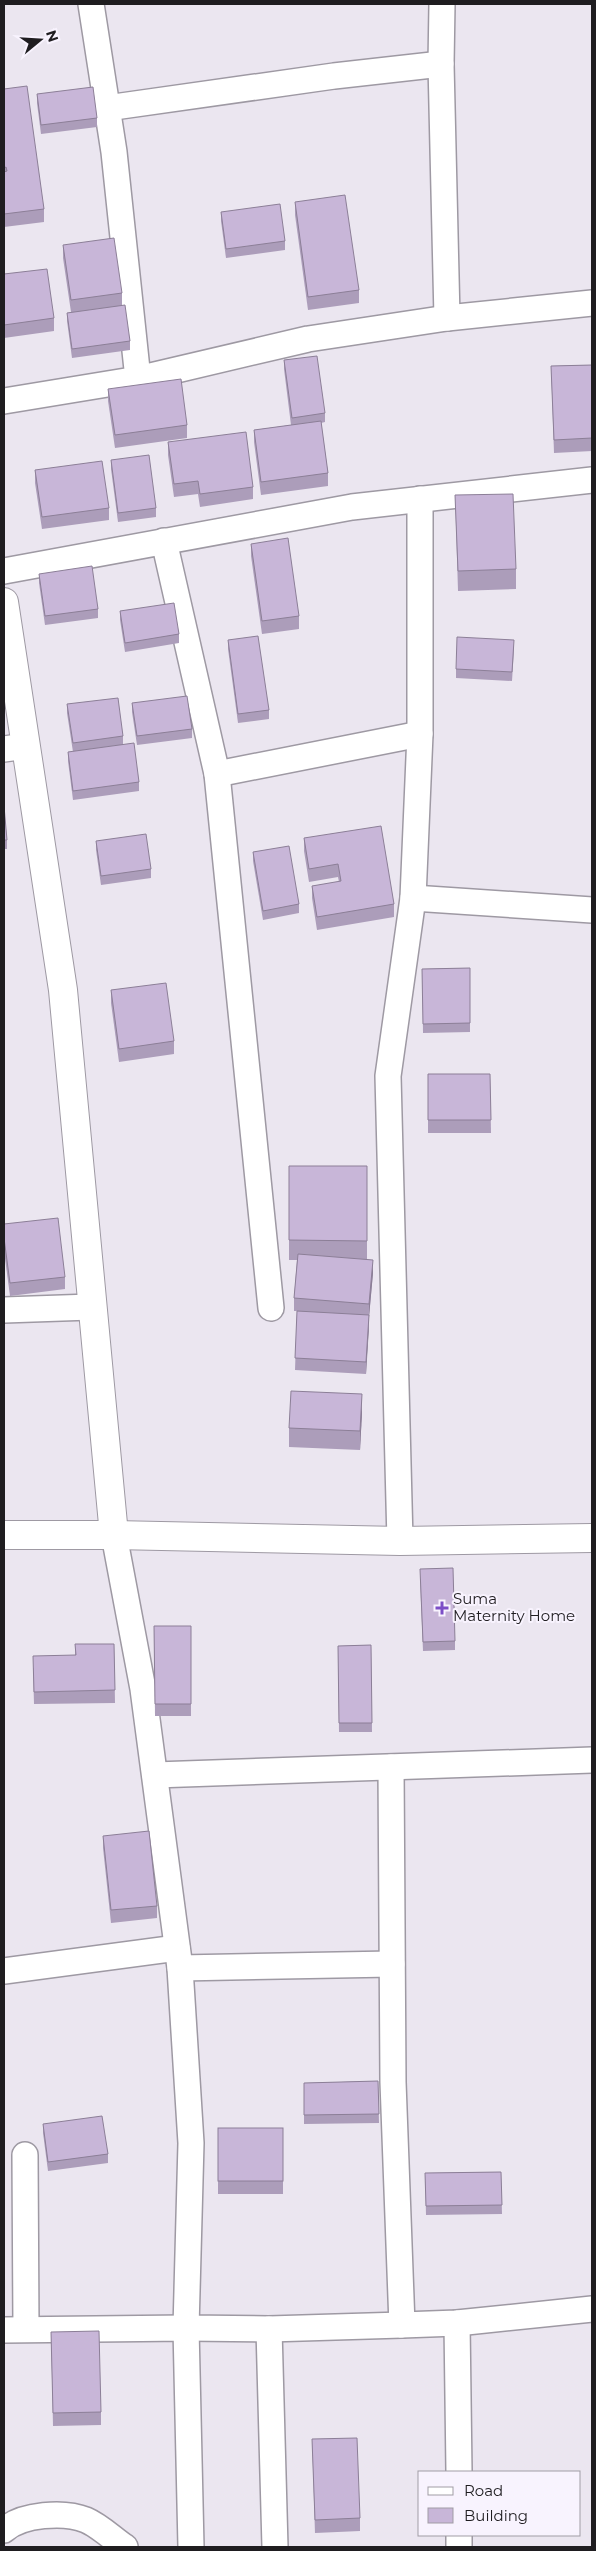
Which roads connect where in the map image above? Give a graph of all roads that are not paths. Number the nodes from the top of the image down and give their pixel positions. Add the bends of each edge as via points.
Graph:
1 (91, 4) edge
2 (442, 4) edge
3 (441, 64) junction
4 (107, 108) junction
5 (592, 303) edge
6 (447, 318) junction
7 (138, 379) junction
8 (4, 401) edge
9 (592, 480) edge
10 (420, 499) junction
11 (164, 541) junction
12 (4, 570) edge
13 (4, 602) edge
14 (420, 734) junction
15 (15, 748) edge
16 (218, 774) junction
17 (413, 898) junction
18 (592, 910) edge
19 (91, 1307) junction
20 (271, 1308) dead end
21 (4, 1310) edge
22 (4, 1535) edge
23 (114, 1535) junction
24 (592, 1538) edge
25 (400, 1541) junction
26 (592, 1760) edge
27 (391, 1767) junction
28 (154, 1775) junction
29 (178, 1958) junction
30 (392, 1964) junction
31 (4, 1968) edge
32 (25, 2155) dead end
33 (592, 2308) edge
34 (457, 2323) junction
35 (402, 2325) junction
36 (186, 2328) junction
37 (269, 2329) junction
38 (15, 2330) edge
39 (459, 2471) edge
40 (4, 2530) edge
41 (125, 2547) edge
42 (191, 2547) edge
43 (275, 2547) edge

1 - 4 street
2 - 3 street
3 - 4 street
3 - 6 street
4 - 7 street
5 - 6 street
6 - 7 street via 308,339
7 - 8 street
9 - 10 street
10 - 11 street via 352,507
10 - 14 street
11 - 12 street
11 - 16 street
13 - 15 street
14 - 16 street
14 - 17 street
15 - 19 street via 63,990
16 - 20 street
17 - 18 street
17 - 25 street via 388,1076
19 - 21 street
19 - 23 street
22 - 23 street
23 - 25 street
23 - 28 street via 143,1689
24 - 25 street
26 - 27 street
27 - 28 street
27 - 30 street
28 - 29 street
29 - 30 street
29 - 31 street
29 - 36 street via 192,2144
30 - 35 street
32 - 38 street
33 - 34 street
34 - 35 street
34 - 39 street
35 - 37 street
36 - 37 street
36 - 38 street
36 - 42 street
37 - 43 street
40 - 41 street via 12,2523 34,2516 62,2516 86,2520

